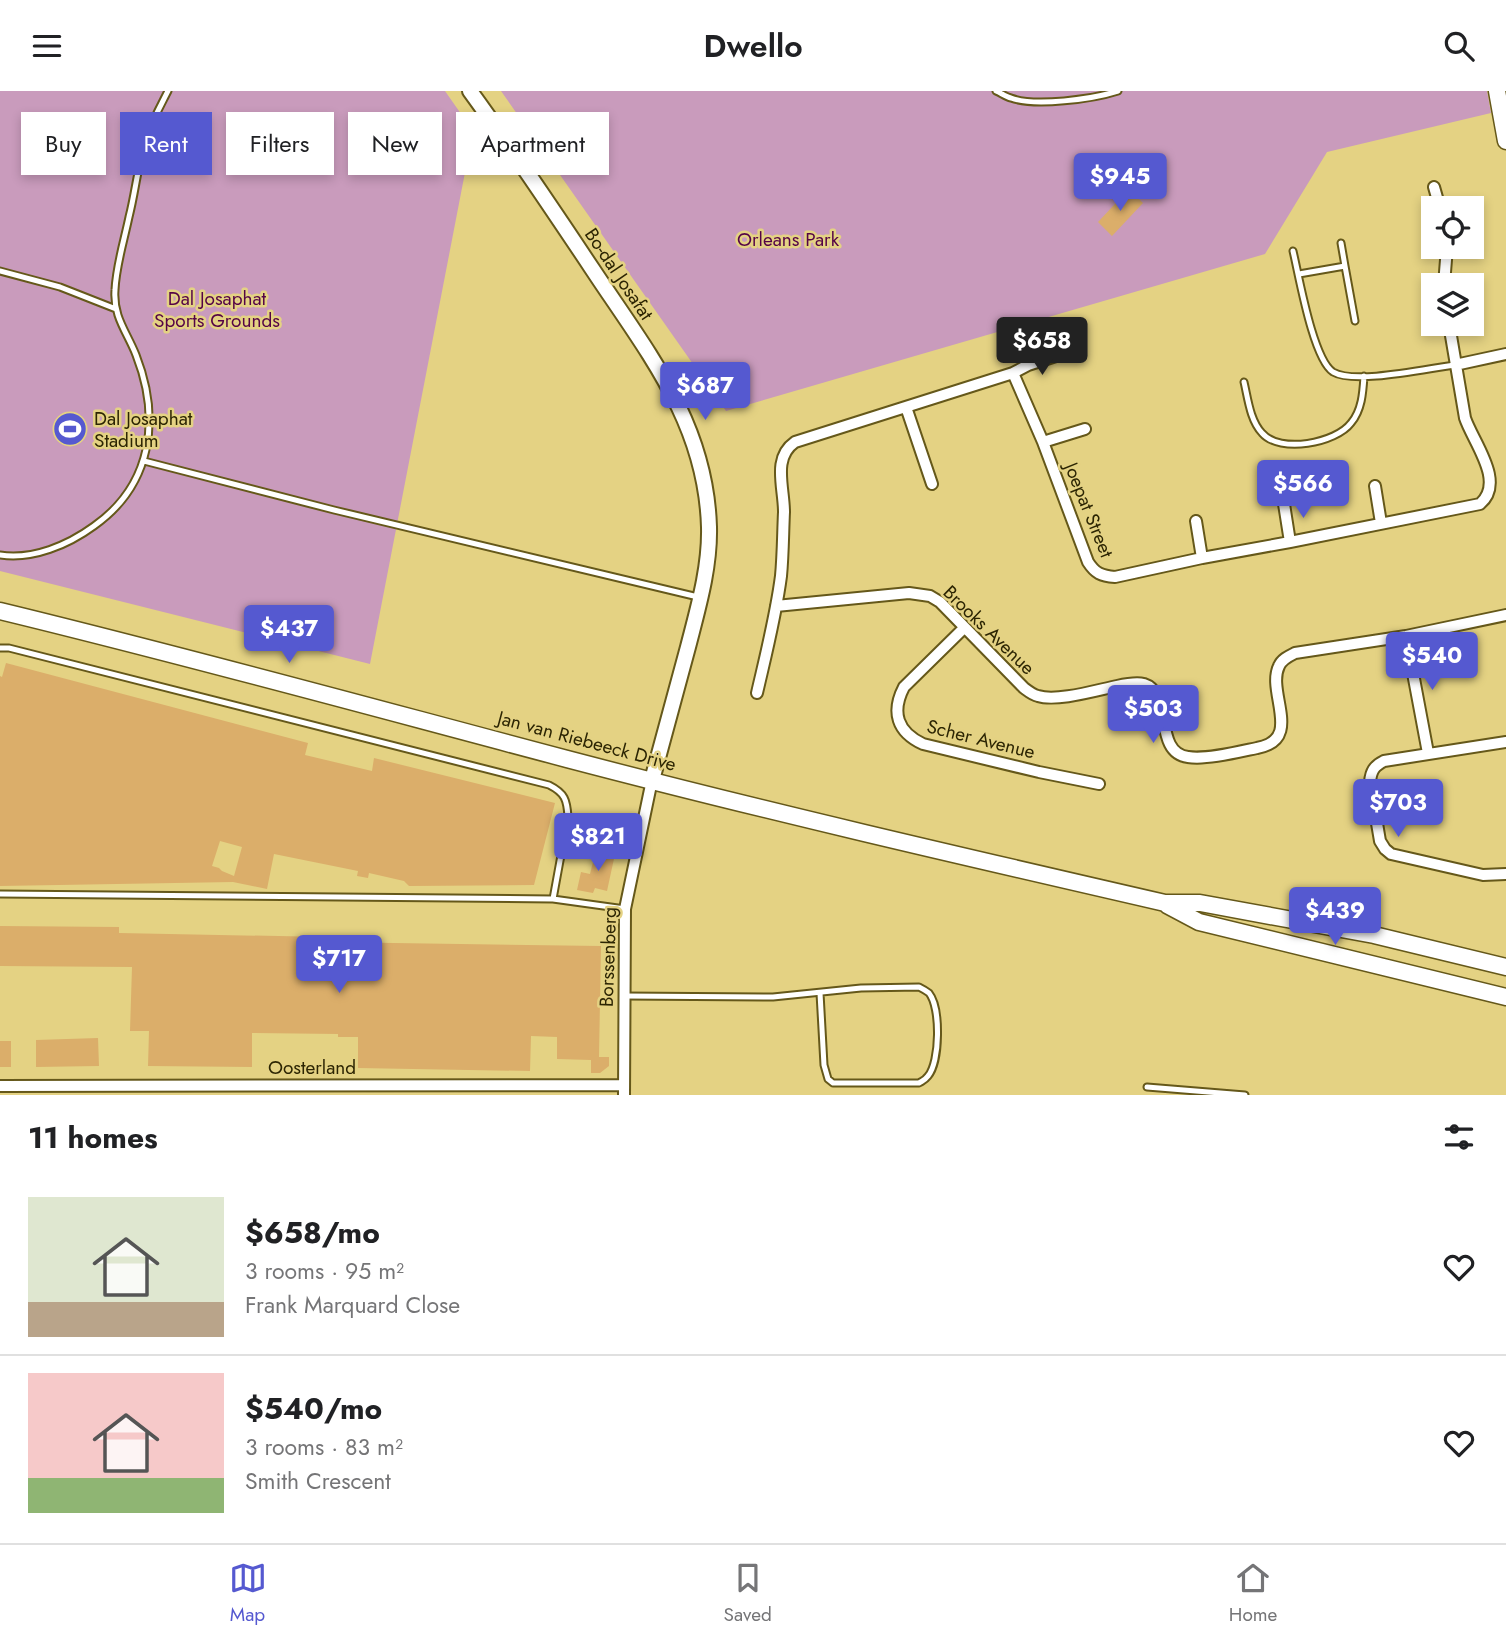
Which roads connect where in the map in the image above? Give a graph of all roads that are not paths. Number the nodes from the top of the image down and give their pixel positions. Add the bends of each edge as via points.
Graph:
1 (168, 91) edge
2 (470, 91) edge
3 (996, 91) edge
4 (1118, 91) edge
5 (1497, 91) edge
6 (1506, 141) edge
7 (1434, 187) dead end
8 (1437, 196) edge
9 (1341, 243) dead end
10 (1293, 251) dead end
11 (1345, 267) junction
12 (0, 271) edge
13 (1299, 274) junction
14 (116, 309) junction
15 (1355, 321) dead end
16 (1450, 336) edge
17 (1506, 354) edge
18 (1059, 355) dead end
19 (1455, 365) junction
20 (1013, 373) junction
21 (1364, 376) junction
22 (1244, 382) dead end
23 (906, 407) junction
24 (1085, 429) dead end
25 (1043, 442) junction
26 (144, 461) junction
27 (932, 484) dead end
28 (1375, 486) dead end
29 (1284, 504) dead end
30 (1196, 521) dead end
31 (1381, 523) junction
32 (1290, 542) junction
33 (0, 555) edge
34 (1202, 558) junction
35 (701, 598) junction
36 (776, 606) junction
37 (0, 611) edge
38 (1506, 615) edge
39 (964, 628) junction
40 (1406, 636) junction
41 (0, 647) edge
42 (757, 693) dead end
43 (1506, 742) edge
44 (1428, 753) junction
45 (652, 781) junction
46 (1099, 784) dead end
47 (1506, 874) edge
48 (0, 894) edge
49 (553, 899) junction
50 (1165, 904) junction
51 (625, 909) junction
52 (1506, 967) edge
53 (820, 993) junction
54 (624, 996) junction
55 (1506, 997) edge
56 (0, 1086) edge
57 (1147, 1087) dead end
58 (623, 1090) edge
59 (1245, 1095) edge

1 - 14 lane via 147,136 118,265
2 - 35 street, Bo-dal Josafat via 666,380 685,418 706,493 707,561
3 - 4 lane via 1034,101
5 - 6 main road
7 - 8 street
9 - 11 lane
10 - 13 lane
11 - 13 lane
11 - 15 lane
12 - 14 lane
13 - 21 lane via 1324,361 1342,375
14 - 26 lane via 145,388 149,424
16 - 19 street, Joepat Street
17 - 19 street
18 - 20 street
19 - 21 lane
19 - 31 street, Joepat Street via 1465,418 1485,457 1487,498 1470,507
20 - 23 street
20 - 25 street, Joepat Street
21 - 22 lane via 1359,408 1344,431 1297,444 1269,440 1261,432
23 - 27 street
23 - 36 street via 795,442 783,454 783,551
24 - 25 street
25 - 34 street, Joepat Street via 1094,572 1115,577
26 - 33 lane via 130,491 83,535 47,551
26 - 35 lane
28 - 31 street
29 - 32 street
30 - 34 street
31 - 32 street, Joepat Street
32 - 34 street, Joepat Street
35 - 45 street, Bo-dal Josafat
36 - 39 street, Brooks Avenue via 919,593 940,602
36 - 42 street
37 - 45 main road, Jan van Riebeeck Drive
38 - 40 street, Brooks Avenue
39 - 40 street, Brooks Avenue via 1037,696 1065,696 1129,684 1151,687 1167,739 1186,757 1272,743 1282,721 1276,677 1285,658
39 - 46 street, Scher Avenue via 898,698 897,714 909,738
40 - 44 street
41 - 49 lane via 549,785 559,790 568,817
43 - 44 street
44 - 47 street via 1384,761 1371,772 1385,849 1483,875
45 - 50 main road, Jan van Riebeeck Drive
45 - 51 street, Borssenberg
48 - 49 lane
49 - 51 lane
50 - 52 main road, Jan van Riebeeck Drive via 1200,903 1374,935
50 - 55 main road, Jan van Riebeeck Drive via 1199,922
51 - 54 street, Borssenberg
53 - 53 lane via 824,1065 833,1083 919,1083 930,1074 938,1047 935,1010 926,991 919,987
53 - 54 lane
54 - 58 street, Borssenberg
56 - 58 street, Oosterland
57 - 59 lane

